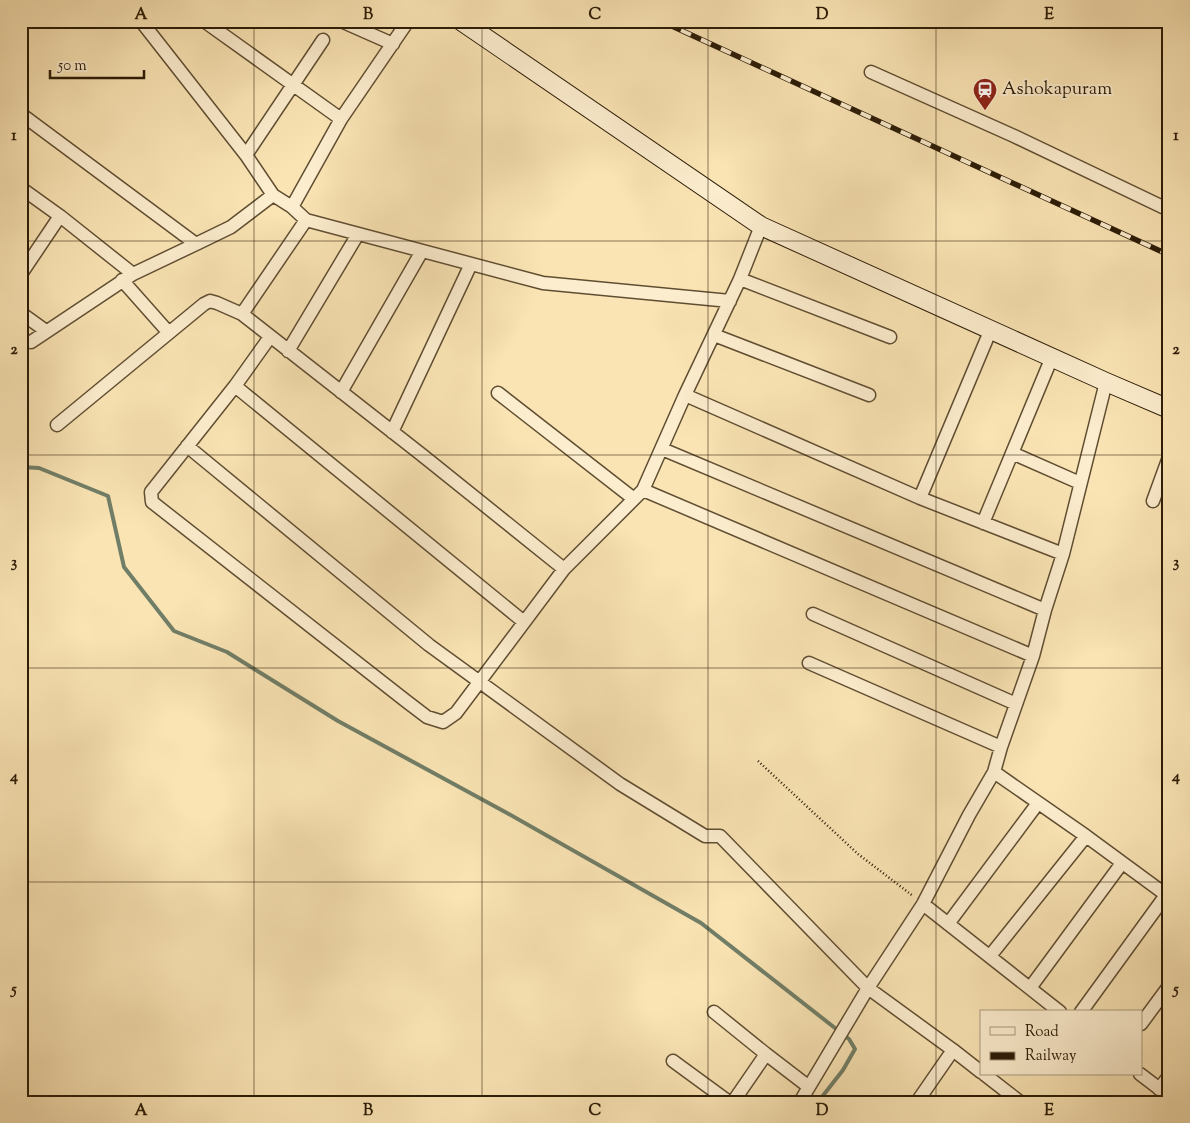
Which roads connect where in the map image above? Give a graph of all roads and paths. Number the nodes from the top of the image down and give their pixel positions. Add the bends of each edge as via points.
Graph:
1 (141, 21) edge
2 (204, 21) edge
3 (341, 21) edge
4 (408, 21) edge
5 (461, 21) edge
6 (323, 40) dead end
7 (393, 44) junction
8 (871, 72) dead end
9 (292, 85) junction
10 (21, 114) edge
11 (340, 119) junction
12 (246, 155) junction
13 (23, 192) edge
14 (273, 194) junction
15 (292, 207) junction
16 (1169, 210) edge
17 (60, 216) junction
18 (306, 220) junction
19 (761, 226) junction
20 (358, 234) junction
21 (196, 244) junction
22 (422, 251) junction
23 (471, 264) junction
24 (21, 274) edge
25 (128, 277) junction
26 (740, 279) junction
27 (730, 301) junction
28 (21, 313) edge
29 (242, 314) junction
30 (991, 329) junction
31 (46, 331) junction
32 (169, 333) junction
33 (714, 335) junction
34 (270, 337) junction
35 (890, 337) dead end
36 (31, 342) dead end
37 (288, 350) junction
38 (1052, 357) junction
39 (1106, 382) junction
40 (235, 386) junction
41 (341, 392) junction
42 (498, 393) dead end
43 (685, 395) junction
44 (869, 395) dead end
45 (1169, 409) edge
46 (58, 426) dead end
47 (392, 432) junction
48 (187, 446) junction
49 (662, 449) junction
50 (1012, 453) junction
51 (1169, 457) edge
52 (1080, 483) junction
53 (639, 495) junction
54 (920, 498) junction
55 (1153, 501) dead end
56 (983, 523) junction
57 (1063, 554) junction
58 (564, 569) junction
59 (1045, 610) junction
60 (813, 614) dead end
61 (524, 622) junction
62 (1033, 656) junction
63 (809, 664) dead end
64 (479, 682) junction
65 (1016, 704) junction
66 (1001, 747) junction
67 (758, 761) dead end
68 (994, 772) junction
69 (1038, 803) junction
70 (1086, 836) junction
71 (1122, 863) junction
72 (1167, 896) edge
73 (923, 904) junction
74 (948, 924) junction
75 (990, 956) junction
76 (1169, 986) edge
77 (868, 988) junction
78 (1030, 988) junction
79 (1058, 1010) edge
80 (1082, 1010) edge
81 (714, 1012) dead end
82 (1142, 1023) edge
83 (953, 1050) junction
84 (766, 1054) junction
85 (673, 1061) dead end
86 (980, 1071) edge
87 (987, 1076) edge
88 (1142, 1076) edge
89 (1169, 1076) edge
90 (809, 1087) junction
91 (1164, 1093) edge
92 (731, 1102) edge
93 (800, 1102) edge
94 (917, 1102) edge
95 (1020, 1102) edge

1 - 12 street
2 - 9 street
3 - 7 street
4 - 7 street
5 - 19 street
6 - 9 street
7 - 11 street
8 - 16 street
9 - 11 street
9 - 12 street
10 - 21 street
11 - 15 street
12 - 14 street
13 - 17 street
14 - 15 street
14 - 21 street via 231,227
15 - 18 street
17 - 24 street
17 - 25 street
18 - 20 street
18 - 29 street
19 - 26 street
19 - 30 street
20 - 22 street
20 - 37 street
21 - 25 street
22 - 23 street
22 - 41 street
23 - 27 street via 543,283
23 - 47 street
25 - 31 street
25 - 32 street
26 - 27 street
26 - 35 street
27 - 33 street
28 - 31 street
29 - 32 street via 210,301
29 - 34 street
30 - 38 street
30 - 54 street
31 - 36 street
32 - 46 street
33 - 43 street
33 - 44 street
34 - 37 street
34 - 40 street
37 - 41 street
38 - 39 street
38 - 50 street
39 - 45 street
39 - 52 street
40 - 48 street
40 - 61 street
41 - 47 street
42 - 53 street
43 - 49 street
43 - 54 street
47 - 58 street
48 - 64 street via 429,646
48 - 64 street via 151,492 152,502 427,717 443,722 456,713
49 - 53 street
49 - 59 street
50 - 52 street
50 - 56 street
51 - 55 street
52 - 57 street
53 - 58 street
53 - 62 street
54 - 56 street
56 - 57 street
57 - 59 street
58 - 61 street
59 - 62 street
60 - 65 street
61 - 64 street
62 - 65 street
63 - 66 street
64 - 77 street via 620,784 705,836 720,836
65 - 66 street
66 - 68 street
67 - 73 path via 858,854
68 - 69 street
68 - 73 street
69 - 70 street
69 - 74 street
70 - 71 street
70 - 75 street
71 - 72 street
71 - 78 street
72 - 80 street
73 - 74 street
73 - 77 street
74 - 75 street
75 - 78 street
76 - 82 street
77 - 83 street
77 - 90 street
78 - 79 street
81 - 84 street
83 - 86 street
83 - 94 street
84 - 90 street
84 - 92 street
85 - 92 street
87 - 95 street
88 - 91 street
89 - 91 street
90 - 93 street

